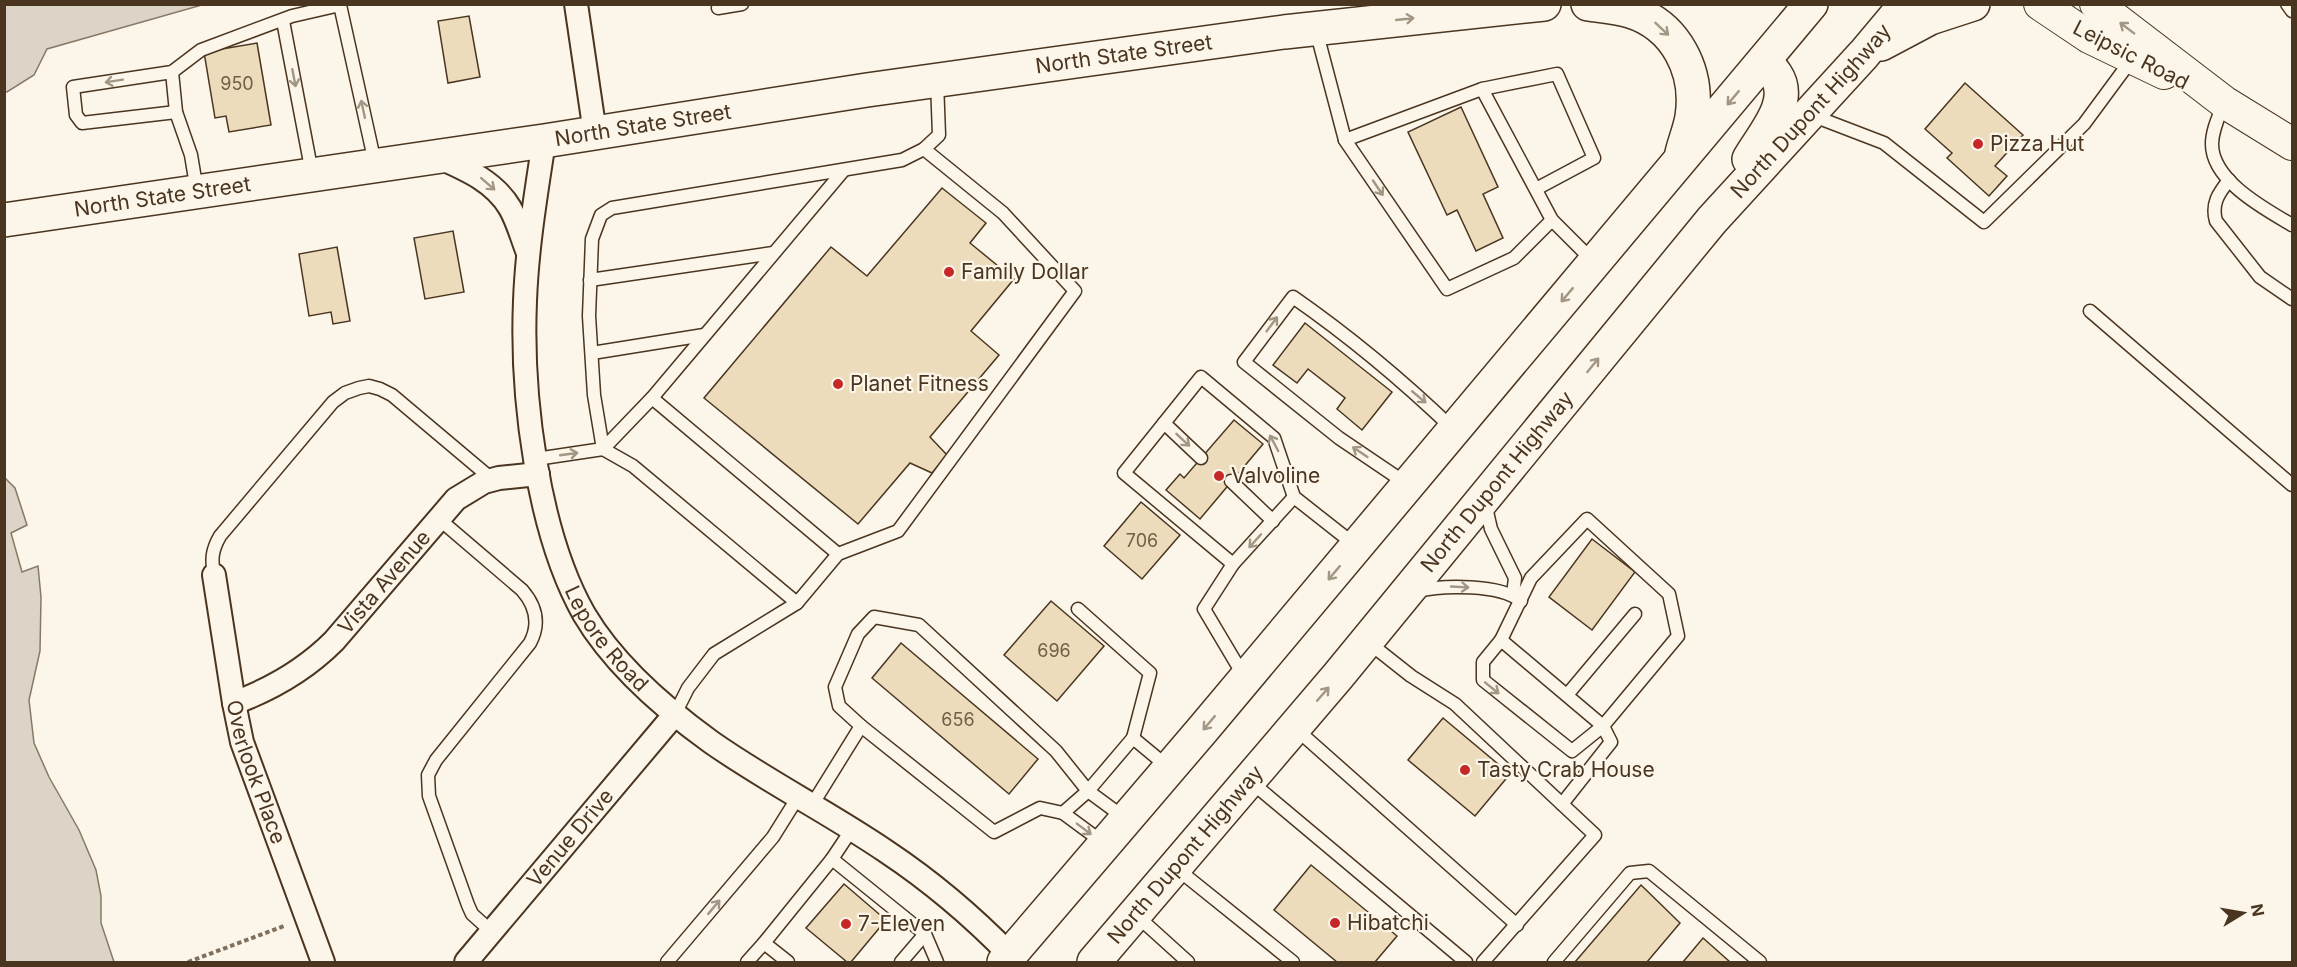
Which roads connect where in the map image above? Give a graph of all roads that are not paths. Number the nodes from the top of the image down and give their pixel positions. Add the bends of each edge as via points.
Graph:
1 (576, 4) edge
2 (742, 4) edge
3 (1373, 4) edge
4 (1544, 4) edge
5 (1588, 4) edge
6 (1811, 4) edge
7 (1906, 4) edge
8 (1973, 4) edge
9 (2040, 4) edge
10 (2096, 4) edge
11 (2287, 4) edge
12 (718, 8) dead end
13 (2292, 11) edge
14 (283, 21) junction
15 (1299, 30) junction
16 (1864, 54) junction
17 (2133, 58) junction
18 (1764, 61) junction
19 (172, 72) junction
20 (936, 81) junction
21 (1482, 89) junction
22 (2224, 102) junction
23 (176, 112) junction
24 (1809, 114) junction
25 (595, 133) junction
26 (1346, 140) junction
27 (544, 141) junction
28 (2292, 144) edge
29 (924, 149) junction
30 (436, 157) junction
31 (1679, 162) junction
32 (375, 166) junction
33 (844, 170) junction
34 (312, 176) junction
35 (2229, 180) junction
36 (1536, 189) junction
37 (197, 193) junction
38 (4, 220) edge
39 (1552, 220) junction
40 (1712, 220) junction
41 (2292, 225) edge
42 (528, 253) junction
43 (773, 253) junction
44 (1595, 262) junction
45 (590, 280) junction
46 (2292, 298) edge
47 (2090, 311) dead end
48 (704, 335) junction
49 (592, 353) junction
50 (652, 398) junction
51 (1164, 423) junction
52 (1454, 430) junction
53 (603, 449) junction
54 (1202, 458) dead end
55 (537, 467) junction
56 (493, 480) junction
57 (1231, 481) dead end
58 (1408, 485) junction
59 (2292, 485) edge
60 (1294, 497) junction
61 (1484, 498) junction
62 (439, 519) junction
63 (1273, 521) junction
64 (1357, 546) junction
65 (838, 555) junction
66 (1233, 564) junction
67 (214, 575) joint
68 (1406, 594) junction
69 (1517, 598) junction
70 (797, 603) junction
71 (1078, 609) dead end
72 (1635, 614) dead end
73 (1501, 640) junction
74 (1367, 641) junction
75 (1245, 679) junction
76 (1567, 695) junction
77 (234, 703) junction
78 (675, 714) junction
79 (861, 726) junction
80 (1603, 726) junction
81 (1294, 727) junction
82 (1133, 738) junction
83 (1170, 768) junction
84 (1250, 780) junction
85 (1088, 791) junction
86 (805, 801) junction
87 (1562, 804) junction
88 (1063, 813) junction
89 (1126, 819) junction
90 (852, 829) junction
91 (1105, 844) junction
92 (832, 859) junction
93 (1175, 867) junction
94 (1135, 914) junction
95 (1516, 925) junction
96 (492, 932) junction
97 (925, 934) junction
98 (764, 943) junction
99 (1010, 960) edge
100 (323, 963) edge
101 (466, 963) edge
102 (667, 963) edge
103 (747, 963) edge
104 (788, 963) edge
105 (901, 963) edge
106 (937, 963) edge
107 (1094, 963) edge
108 (1188, 963) edge
109 (1293, 963) edge
110 (1467, 963) edge
111 (1483, 963) edge
112 (1554, 963) edge
113 (1760, 963) edge

1 - 25 street
2 - 12 lane
3 - 15 main road, North State Street
15 -> 4 main road, North State Street
5 -> 31 main road via 1630,10 1656,23 1676,42 1688,67 1693,91 1692,117
6 - 18 main road
7 - 16 main road, North Dupont Highway
8 - 16 main road via 1930,18
9 - 17 street, Leipsic Road via 2089,37
22 -> 10 street, Leipsic Road
11 - 13 lane
14 - 19 lane via 201,50
32 -> 14 lane via 340,5
14 -> 34 lane
15 - 20 main road, North State Street
15 - 26 lane
16 - 24 main road, North Dupont Highway
17 - 22 street, Leipsic Road
17 - 24 lane via 2085,124 1984,222 1884,143
18 -> 31 main road
18 - 40 main road via 1777,76 1782,89 1781,105
19 - 23 lane
19 -> 23 lane via 73,87 76,115 82,123
20 - 25 main road, North State Street
20 - 29 lane via 939,135
21 - 26 lane
21 - 36 lane
21 - 36 lane via 1557,74 1594,158
22 - 28 street, Leipsic Road
22 - 35 lane via 2212,143 2218,166
23 - 37 lane via 191,154
24 - 40 main road, North Dupont Highway
25 - 27 main road, North State Street
26 -> 39 lane via 1448,289 1514,258
27 - 30 main road, North State Street
27 - 42 street, Lepore Road
29 - 33 lane via 902,160
29 - 65 lane via 1003,213 1075,291 898,531
30 - 32 main road, North State Street
30 -> 42 street via 484,180 498,194 510,208
31 - 44 main road
32 - 34 main road, North State Street
33 - 43 lane
33 - 45 lane via 612,208 601,215 592,239
34 - 37 main road, North State Street
35 - 41 lane via 2257,204
35 - 46 lane via 2214,203 2216,221 2260,277
36 - 39 lane
37 - 38 main road, North State Street
39 - 44 lane
61 -> 40 main road, North Dupont Highway
42 - 55 street, Lepore Road via 525,352
43 - 45 lane
43 - 48 lane
44 -> 52 main road
45 - 49 lane
47 - 59 lane
48 - 49 lane
48 - 50 lane
49 - 53 lane
50 - 53 lane
50 - 65 lane
51 -> 54 lane
60 -> 51 lane via 1274,438 1201,377
51 - 66 lane via 1124,473
52 - 58 main road
58 -> 52 lane via 1339,438 1244,362 1293,297
55 -> 53 lane
53 - 70 lane via 633,466
55 - 56 street, Vista Avenue
55 - 78 street, Lepore Road via 557,553 585,616 626,667
56 - 62 street, Vista Avenue via 456,499
56 - 67 lane via 392,395 369,386 358,387 333,402 220,536 213,547
57 - 63 lane
58 - 64 main road
60 - 63 lane
60 - 64 lane
61 - 68 main road, North Dupont Highway
61 - 69 lane via 1491,529 1515,578
62 - 77 street, Vista Avenue via 315,660 297,673
62 - 96 lane via 522,590 536,616 530,643 428,775 432,809 472,914
63 -> 66 lane
64 -> 75 main road
65 - 70 lane
66 - 75 lane via 1204,609
67 - 77 street, Overlook Place
68 -> 69 lane via 1460,585
68 - 74 main road, North Dupont Highway
69 - 73 lane
69 - 80 lane via 1587,519 1669,594 1678,636
70 - 78 lane via 714,654 688,688
71 - 82 lane via 1150,673
72 - 76 lane
73 - 76 lane
73 -> 80 lane via 1483,662 1483,680 1572,751
81 -> 74 main road, North Dupont Highway
74 - 87 lane via 1455,704
75 -> 83 main road
76 - 80 lane
77 - 100 street, Overlook Place via 242,742
78 - 86 street, Lepore Road
78 - 96 street, Venue Drive
79 - 85 lane via 839,706 835,687 858,634 874,617 919,625 1056,751
79 - 86 lane
79 - 88 lane via 994,832 1040,808
80 - 87 lane via 1611,742
81 - 84 main road, North Dupont Highway
81 - 95 lane
82 - 83 lane
82 - 85 lane
83 - 89 main road
84 - 93 main road, North Dupont Highway
84 - 110 lane
85 - 88 lane
85 - 89 lane
86 - 90 street, Lepore Road
102 -> 86 lane
87 - 95 lane via 1595,835
88 -> 91 lane
89 - 91 main road
90 - 92 lane
90 - 99 street, Lepore Road via 951,898
91 - 99 main road
92 - 97 lane
92 - 98 lane
93 - 94 main road, North Dupont Highway
93 - 109 lane
94 - 107 main road, North Dupont Highway
94 - 108 lane
95 - 111 lane
96 - 101 street, Venue Drive
97 - 105 lane
97 - 106 lane
98 - 103 lane
98 - 104 lane
112 - 113 lane via 1630,873 1649,871

